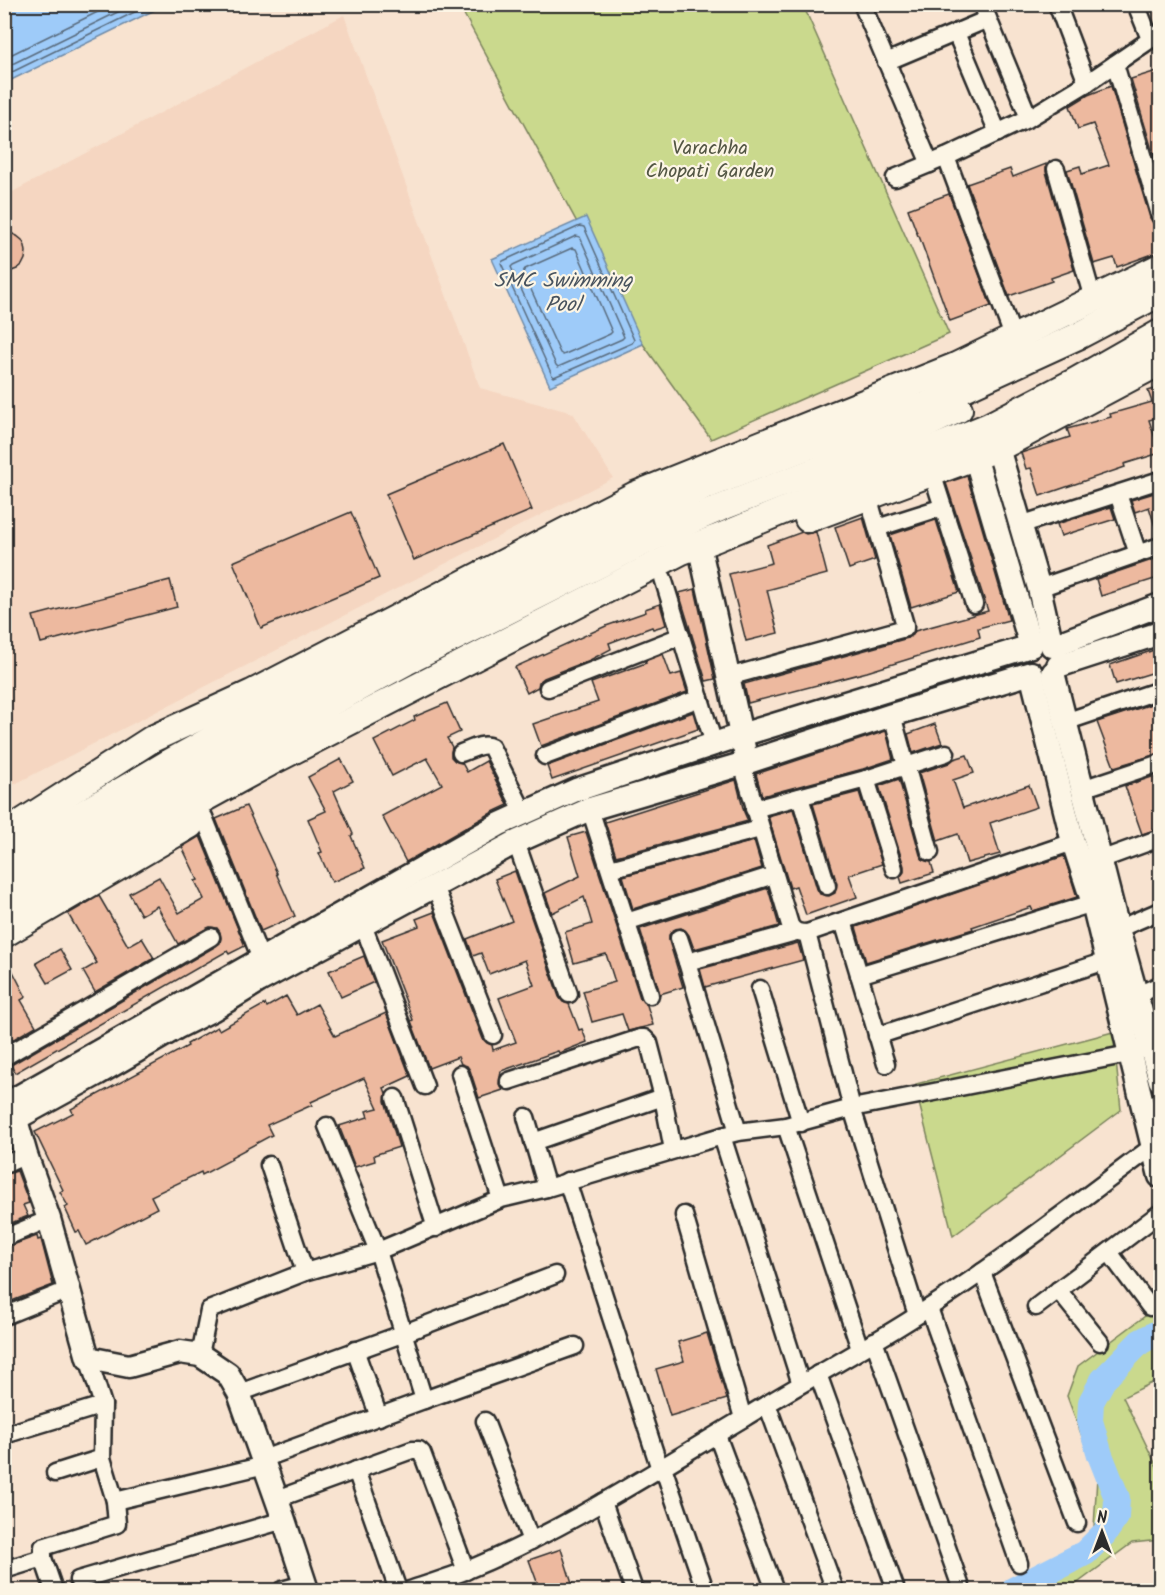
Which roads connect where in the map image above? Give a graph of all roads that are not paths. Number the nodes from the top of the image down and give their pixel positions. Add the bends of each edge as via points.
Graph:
1 (862, 4) edge
2 (1057, 4) edge
3 (1136, 4) edge
4 (985, 12) edge
5 (956, 33) junction
6 (1155, 36) edge
7 (886, 62) junction
8 (1115, 64) junction
9 (1087, 83) junction
10 (1029, 118) junction
11 (998, 133) junction
12 (938, 161) junction
13 (1056, 169) dead end
14 (895, 178) dead end
15 (1161, 215) edge
16 (1161, 267) edge
17 (1161, 293) edge
18 (1092, 299) junction
19 (1080, 335) junction
20 (1014, 339) junction
21 (1156, 350) edge
22 (1074, 382) junction
23 (983, 441) junction
24 (932, 473) junction
25 (1161, 480) edge
26 (1118, 494) junction
27 (868, 496) junction
28 (943, 507) junction
29 (1020, 525) junction
30 (877, 528) junction
31 (1161, 546) edge
32 (1138, 554) junction
33 (702, 558) junction
34 (663, 578) junction
35 (1039, 588) junction
36 (974, 604) dead end
37 (1161, 605) edge
38 (1161, 633) edge
39 (681, 636) junction
40 (1045, 661) junction
41 (728, 676) junction
42 (548, 688) dead end
43 (1161, 690) edge
44 (700, 698) junction
45 (892, 715) junction
46 (1065, 722) junction
47 (741, 735) junction
48 (714, 744) junction
49 (461, 753) dead end
50 (946, 753) dead end
51 (545, 756) dead end
52 (745, 762) junction
53 (1161, 763) edge
54 (905, 766) junction
55 (866, 778) junction
56 (1082, 789) junction
57 (800, 797) junction
58 (590, 809) junction
59 (754, 809) junction
60 (524, 813) junction
61 (204, 817) junction
62 (760, 829) junction
63 (4, 834) edge
64 (1161, 838) edge
65 (516, 842) junction
66 (1073, 842) junction
67 (930, 852) dead end
68 (4, 860) edge
69 (1100, 860) junction
70 (609, 869) junction
71 (894, 869) dead end
72 (774, 875) junction
73 (4, 879) edge
74 (435, 886) junction
75 (827, 886) dead end
76 (4, 894) edge
77 (1092, 903) junction
78 (4, 908) edge
79 (1161, 911) edge
80 (843, 921) junction
81 (626, 922) junction
82 (363, 925) junction
83 (1118, 929) junction
84 (802, 932) junction
85 (4, 934) edge
86 (211, 937) dead end
87 (679, 938) dead end
88 (261, 959) junction
89 (1106, 961) junction
90 (687, 962) junction
91 (859, 975) junction
92 (1161, 985) edge
93 (760, 988) dead end
94 (569, 994) dead end
95 (650, 995) dead end
96 (1137, 995) junction
97 (493, 1035) dead end
98 (878, 1036) junction
99 (1156, 1043) edge
100 (1129, 1054) junction
101 (4, 1057) edge
102 (886, 1064) dead end
103 (460, 1074) dead end
104 (1161, 1080) edge
105 (509, 1081) dead end
106 (425, 1086) dead end
107 (663, 1097) junction
108 (395, 1098) dead end
109 (7, 1104) edge
110 (852, 1108) junction
111 (526, 1117) dead end
112 (793, 1124) junction
113 (327, 1126) dead end
114 (730, 1134) junction
115 (533, 1142) junction
116 (1152, 1147) junction
117 (673, 1150) junction
118 (26, 1155) junction
119 (4, 1165) edge
120 (269, 1165) dead end
121 (1161, 1176) edge
122 (567, 1182) junction
123 (547, 1188) junction
124 (501, 1198) junction
125 (1161, 1213) edge
126 (684, 1215) dead end
127 (49, 1219) junction
128 (436, 1228) junction
129 (4, 1238) edge
130 (378, 1251) junction
131 (1109, 1252) junction
132 (305, 1272) junction
133 (982, 1272) junction
134 (555, 1275) dead end
135 (68, 1290) junction
136 (1058, 1290) junction
137 (1035, 1307) dead end
138 (1150, 1307) dead end
139 (923, 1312) junction
140 (4, 1316) edge
141 (402, 1334) junction
142 (1100, 1342) dead end
143 (867, 1345) junction
144 (575, 1346) dead end
145 (355, 1350) junction
146 (200, 1355) junction
147 (88, 1358) junction
148 (818, 1374) junction
149 (801, 1384) junction
150 (239, 1393) junction
151 (424, 1400) junction
152 (767, 1404) junction
153 (103, 1405) junction
154 (379, 1417) junction
155 (743, 1418) junction
156 (485, 1421) dead end
157 (717, 1435) junction
158 (4, 1436) edge
159 (102, 1458) junction
160 (264, 1462) junction
161 (661, 1468) junction
162 (356, 1470) junction
163 (55, 1473) dead end
164 (115, 1501) junction
165 (603, 1502) junction
166 (281, 1509) junction
167 (1077, 1523) dead end
168 (531, 1541) junction
169 (43, 1557) junction
170 (1019, 1563) dead end
171 (4, 1570) edge
172 (465, 1571) junction
173 (78, 1580) dead end
174 (306, 1587) edge
175 (54, 1590) edge
176 (282, 1590) edge
177 (398, 1590) edge
178 (410, 1590) edge
179 (634, 1590) edge
180 (705, 1590) edge
181 (775, 1590) edge
182 (835, 1590) edge
183 (896, 1590) edge
184 (962, 1590) edge

1 - 7 street
2 - 9 street
3 - 6 street
4 - 5 street
4 - 10 street
5 - 7 street
5 - 11 street
6 - 8 street
7 - 12 street
8 - 9 street
8 - 15 street
9 - 10 street
10 - 11 street
11 - 12 street
12 - 14 street
12 - 20 street
13 - 18 street
16 - 18 main road
17 - 19 main road
18 - 20 main road
19 - 68 main road via 927,405 701,488 619,528 263,711
19 - 73 main road via 1052,365 896,439 664,532 406,662
20 - 63 main road via 635,495 252,693 152,739
21 - 22 main road
21 - 23 main road
22 - 23 main road
22 - 76 main road via 1037,384 953,427 638,559 198,787
23 - 24 main road
23 - 29 street
23 - 40 street
23 - 78 main road via 682,551 269,763
24 - 27 main road
24 - 28 street
25 - 26 street
26 - 29 street
26 - 32 street
27 - 30 street
27 - 33 main road
28 - 30 street
28 - 36 street
29 - 35 street
30 - 41 street via 905,628
31 - 32 street
32 - 35 street
33 - 34 main road
33 - 41 street
34 - 39 street
34 - 61 main road via 328,747
35 - 40 street
37 - 40 street
38 - 40 street
39 - 42 street
39 - 44 street
40 - 45 street
40 - 46 street
40 - 47 street
40 - 66 street
41 - 47 street
43 - 46 street
44 - 48 street
44 - 51 street
45 - 52 street
45 - 54 street
46 - 56 street
47 - 48 street
47 - 52 street
48 - 60 street via 576,790
49 - 60 street via 489,745
50 - 54 street
52 - 58 street
52 - 59 street
53 - 56 street
54 - 55 street
54 - 67 street
55 - 57 street
55 - 71 street
56 - 69 street
57 - 59 street
57 - 75 street
58 - 65 street
58 - 70 street
59 - 62 street
60 - 88 street
61 - 85 main road
61 - 88 street
62 - 70 street
62 - 72 street
64 - 69 street
65 - 74 street
65 - 94 street
66 - 77 street
66 - 80 street
69 - 83 street
70 - 81 street
72 - 81 street
72 - 84 street via 790,925
74 - 82 street
74 - 97 street
77 - 89 street
77 - 91 street
79 - 83 street
80 - 84 street
80 - 91 street
81 - 95 street
82 - 106 street
82 - 109 street via 212,1010
83 - 96 street
84 - 90 street
84 - 110 street
86 - 101 street
87 - 90 street
88 - 109 street
89 - 98 street
89 - 100 street
90 - 114 street
91 - 98 street
92 - 96 street
93 - 112 street
96 - 99 street
98 - 102 street
99 - 100 street
99 - 104 street
100 - 110 street
100 - 116 street
103 - 124 street
105 - 107 street via 644,1038 649,1043
107 - 115 street
107 - 117 street
108 - 128 street
109 - 118 street
110 - 112 street
110 - 139 street
111 - 115 street
112 - 114 street
112 - 143 street
113 - 130 street
114 - 117 street
114 - 149 street
115 - 123 street
116 - 121 street
116 - 133 street
117 - 122 street
118 - 119 street
118 - 127 street
120 - 132 street
122 - 123 street
122 - 161 street
123 - 124 street
124 - 128 street
125 - 131 street
126 - 155 street
127 - 129 street
127 - 135 street
128 - 130 street
130 - 132 street
130 - 141 street
131 - 136 street
131 - 138 street
132 - 146 street via 209,1310
133 - 139 street
133 - 167 street
134 - 141 street
135 - 140 street
135 - 147 street
136 - 137 street
136 - 142 street
139 - 143 street
139 - 170 street
141 - 145 street
141 - 151 street
143 - 148 street
143 - 184 street
144 - 151 street
145 - 150 street
145 - 154 street
146 - 147 street via 180,1352 129,1366
146 - 150 street via 228,1374
147 - 153 street
148 - 149 street
148 - 183 street
149 - 152 street
150 - 160 street
151 - 154 street
152 - 155 street
152 - 182 street
153 - 158 street
153 - 159 street
154 - 160 street
155 - 157 street
156 - 168 street
157 - 161 street
157 - 181 street
159 - 163 street
159 - 164 street
160 - 164 street
160 - 166 street
161 - 165 street
161 - 180 street
162 - 166 street
162 - 172 street via 419,1450
162 - 177 street
164 - 169 street via 117,1524 43,1547
165 - 168 street
165 - 179 street
166 - 173 street
166 - 174 street
168 - 172 street
169 - 171 street
169 - 175 street
172 - 178 street
174 - 176 street

